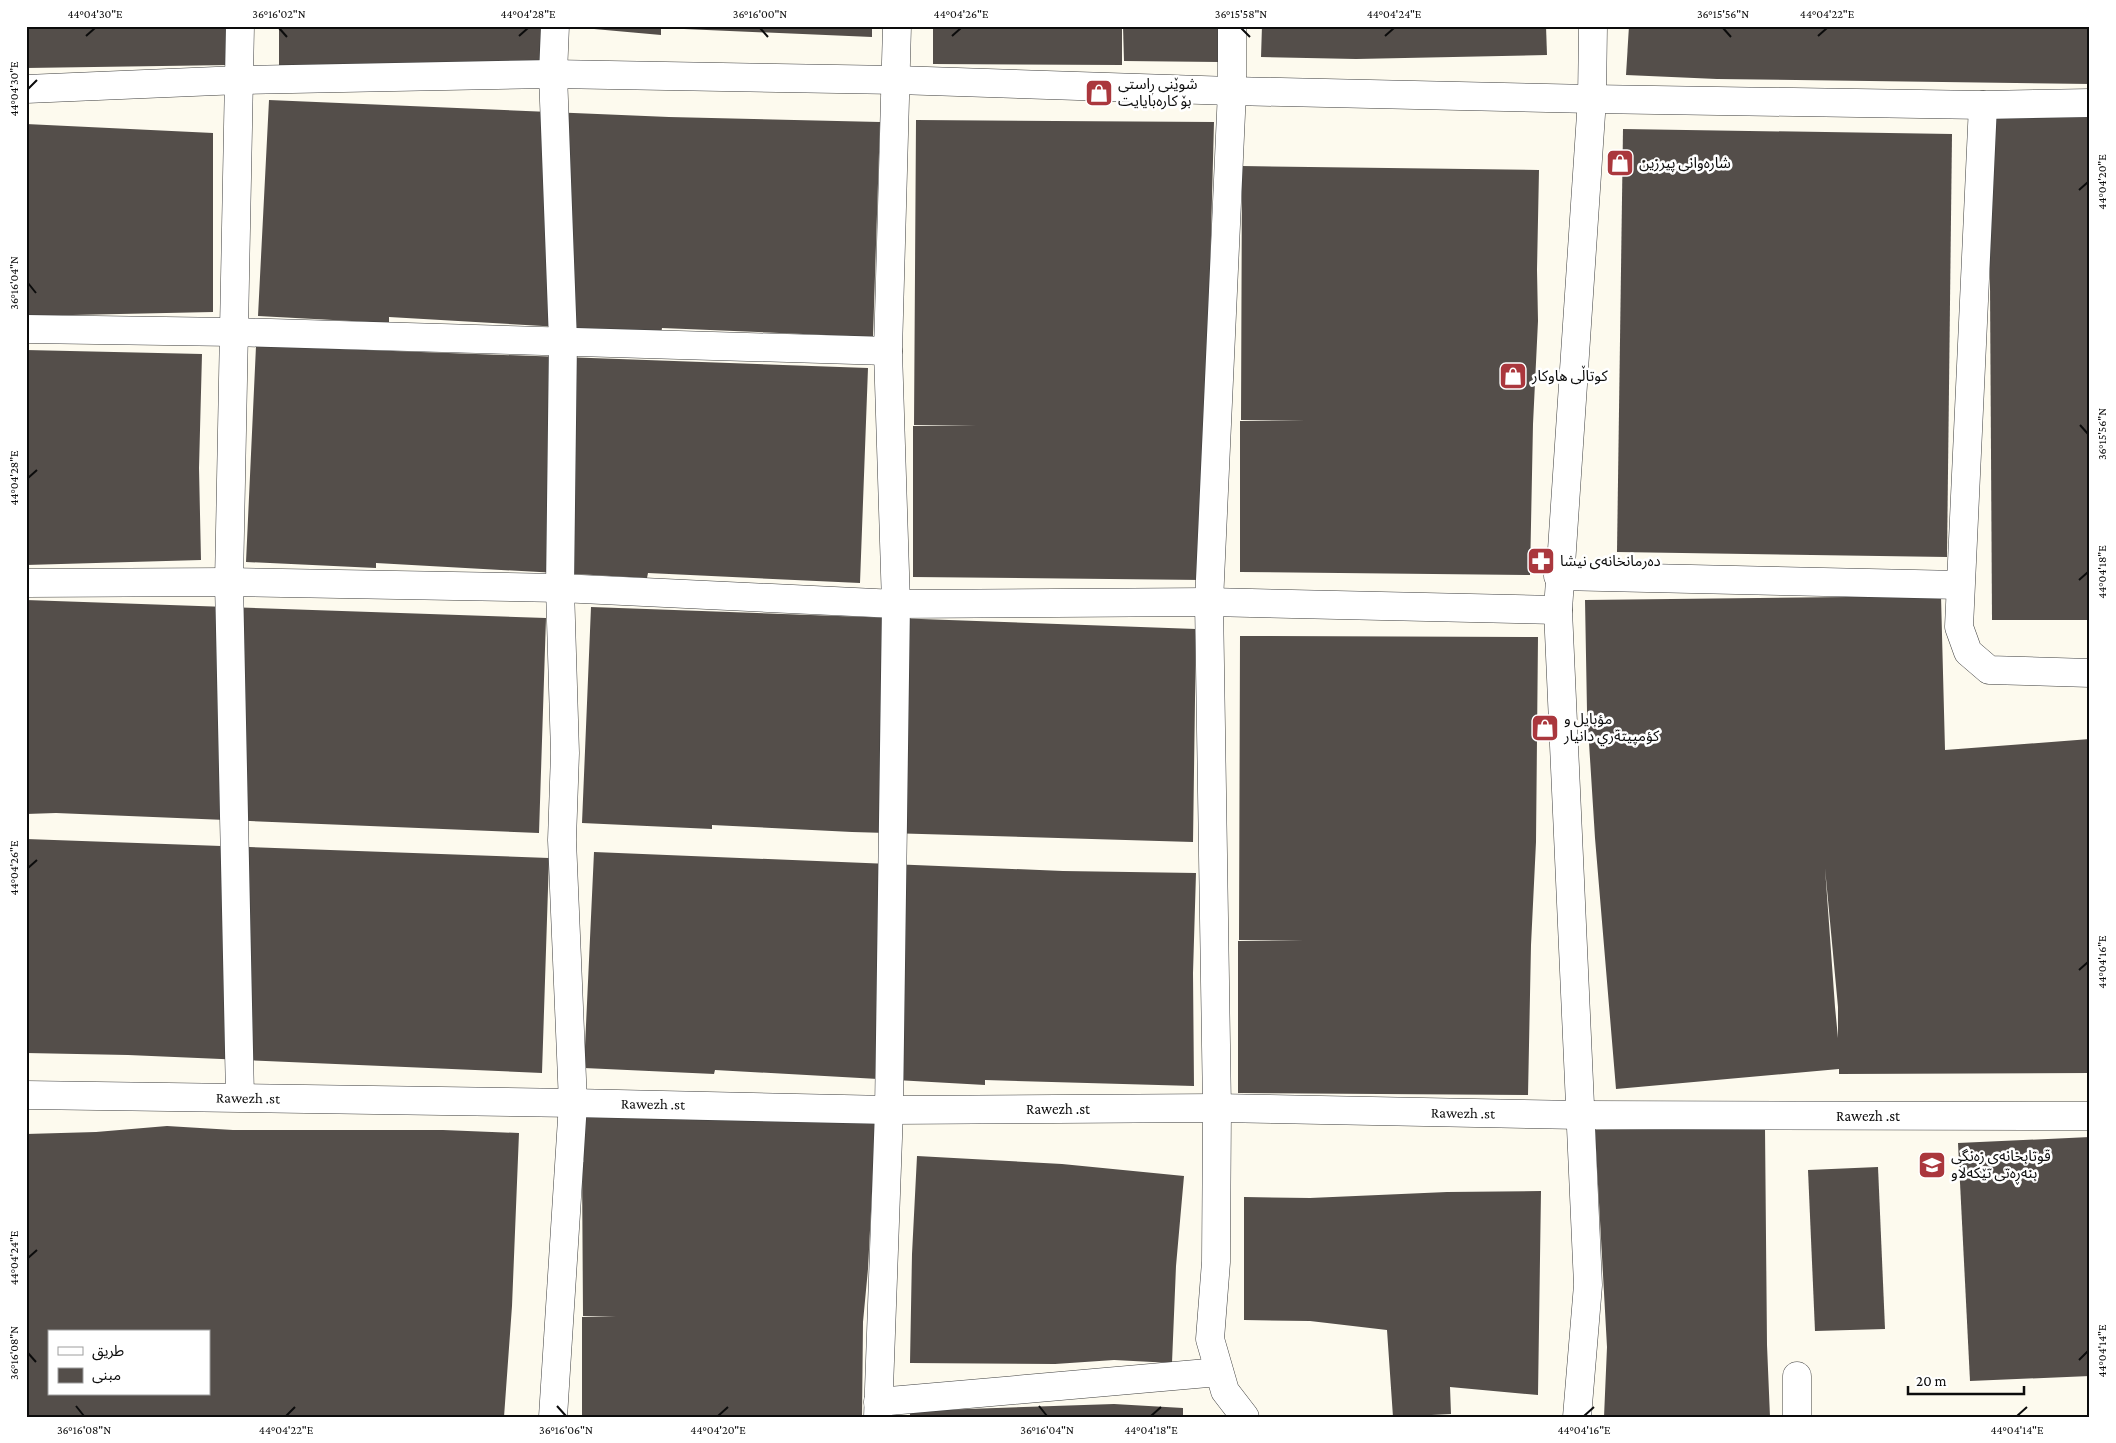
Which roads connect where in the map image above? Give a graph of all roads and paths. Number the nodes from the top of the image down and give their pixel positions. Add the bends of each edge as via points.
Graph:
1 (240, 26) edge
2 (555, 26) edge
3 (897, 26) edge
4 (1232, 26) edge
5 (1593, 26) edge
6 (553, 74) junction
7 (240, 80) junction
8 (897, 80) junction
9 (26, 89) edge
10 (1232, 91) junction
11 (1592, 99) junction
12 (2090, 103) edge
13 (1983, 105) junction
14 (26, 329) edge
15 (233, 332) junction
16 (562, 341) junction
17 (888, 351) junction
18 (1558, 576) junction
19 (26, 582) edge
20 (229, 582) junction
21 (1960, 585) junction
22 (560, 588) junction
23 (1209, 602) junction
24 (896, 604) junction
25 (1558, 610) junction
26 (2090, 672) edge
27 (26, 1095) edge
28 (240, 1098) junction
29 (573, 1103) junction
30 (1217, 1108) junction
31 (889, 1110) junction
32 (1580, 1115) junction
33 (2090, 1116) edge
34 (1219, 1372) junction
35 (1797, 1376) dead end
36 (878, 1409) edge
37 (553, 1417) edge
38 (1245, 1417) edge
39 (1577, 1417) edge
40 (1798, 1417) edge

1 - 7 street
2 - 6 street
3 - 8 street
4 - 10 street
5 - 11 street
6 - 7 street
6 - 8 street
6 - 16 street
7 - 9 street
7 - 15 street
8 - 10 street
8 - 17 street
10 - 11 street
10 - 23 street
11 - 13 street
11 - 18 street
12 - 13 street
13 - 21 street
14 - 15 street
15 - 16 street
15 - 20 street
16 - 17 street
16 - 22 street
17 - 24 street
18 - 21 street
18 - 25 street
19 - 20 street
20 - 22 street
20 - 28 street
21 - 26 street via 1959,627 1968,652 1990,670
22 - 24 street
22 - 29 street via 564,753 562,840
23 - 24 street
23 - 25 street
23 - 30 street
24 - 31 street
25 - 32 street
27 - 28 street, Rawezh .st
28 - 29 street, Rawezh .st
29 - 31 street, Rawezh .st
29 - 37 street
30 - 31 street, Rawezh .st
30 - 32 street, Rawezh .st
30 - 34 street via 1216,1262 1210,1339
31 - 36 street
32 - 33 street, Rawezh .st
32 - 39 street via 1588,1285
34 - 36 street
34 - 38 street via 1225,1391
35 - 40 street

